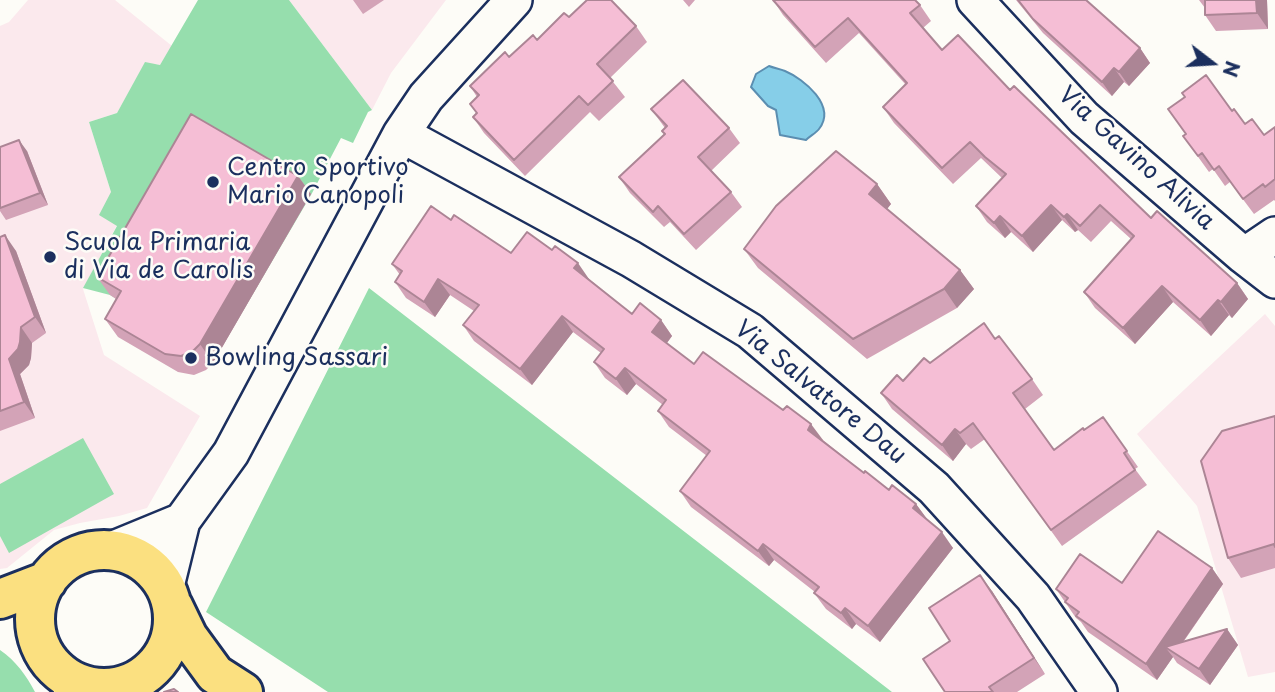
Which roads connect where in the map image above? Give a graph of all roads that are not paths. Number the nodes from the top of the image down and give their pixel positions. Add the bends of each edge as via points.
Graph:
1 (514, 0) edge
2 (975, 0) edge
3 (401, 134) junction
4 (1275, 235) edge
5 (1244, 256) junction
6 (1275, 280) edge
7 (182, 521) junction
8 (114, 549) junction
9 (47, 581) junction
10 (170, 596) junction
11 (0, 599) edge
12 (0, 615) edge
13 (39, 641) junction
14 (130, 683) edge
15 (229, 683) edge
16 (70, 685) edge
17 (1099, 692) edge

1 - 3 street via 426,97
2 - 5 street, Via Gavino Alivia via 1084,118
3 - 7 street via 231,453
3 - 17 street, Via Salvatore Dau via 631,259 750,331 934,488 1033,597
4 - 5 street
5 - 6 street, Via Gavino Alivia
7 - 8 street
7 - 10 street
8 - 9 main road via 72,557
8 - 10 main road via 153,568
9 - 11 main road
9 - 13 main road via 35,610
10 - 14 main road via 174,628 167,649 155,667
10 - 15 main road via 188,637
12 - 13 main road
13 - 16 main road
14 - 15 main road
14 - 16 main road via 116,688 93,688 72,681

